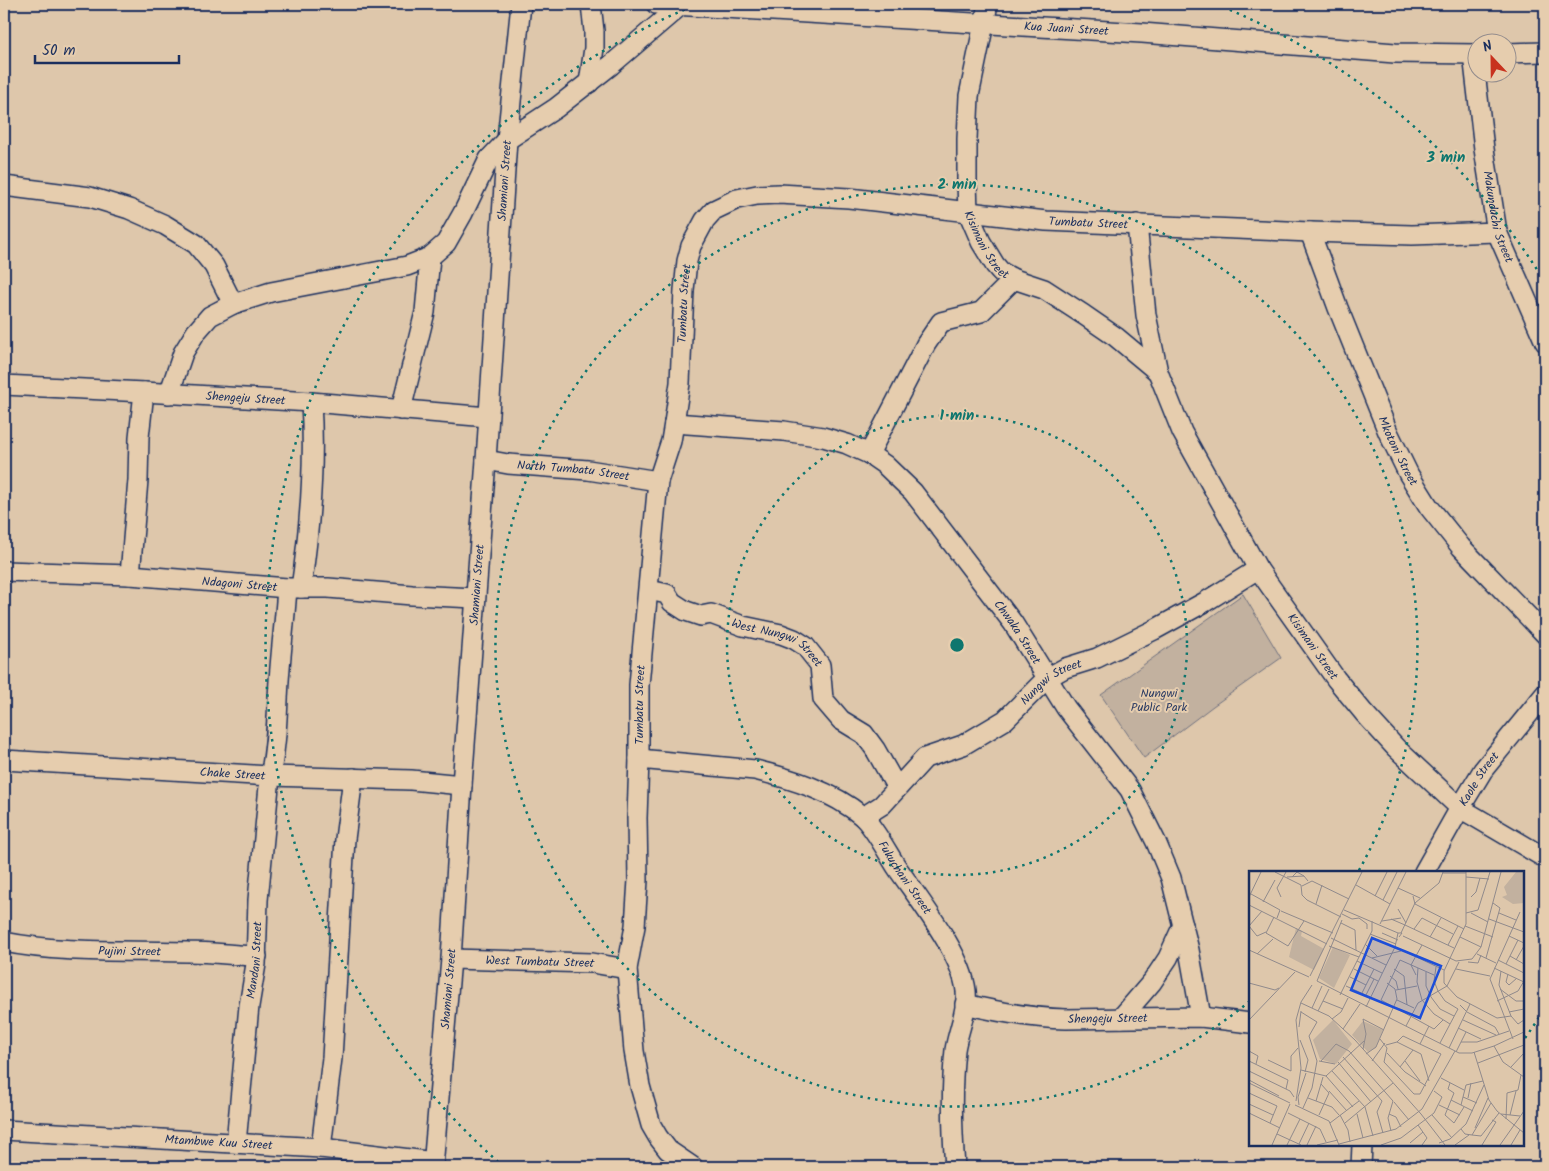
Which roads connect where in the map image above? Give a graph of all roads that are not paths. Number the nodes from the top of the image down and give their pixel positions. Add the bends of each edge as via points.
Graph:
1 (521, 4) edge
2 (590, 4) edge
3 (656, 4) edge
4 (988, 4) edge
5 (681, 5) junction
6 (984, 24) junction
7 (1545, 52) edge
8 (1516, 53) edge
9 (1466, 54) edge
10 (589, 82) junction
11 (1478, 82) edge
12 (507, 140) junction
13 (4, 186) edge
14 (968, 212) junction
15 (1137, 224) junction
16 (1310, 232) junction
17 (1497, 232) junction
18 (430, 257) junction
19 (1014, 279) junction
20 (232, 304) junction
21 (1545, 342) edge
22 (1158, 372) junction
23 (4, 385) edge
24 (144, 392) junction
25 (169, 394) junction
26 (311, 402) junction
27 (401, 410) junction
28 (488, 417) junction
29 (674, 423) junction
30 (869, 454) junction
31 (486, 460) junction
32 (658, 481) junction
33 (1258, 569) junction
34 (4, 571) edge
35 (130, 575) junction
36 (294, 588) junction
37 (649, 590) junction
38 (475, 598) junction
39 (1545, 634) edge
40 (1046, 678) junction
41 (1545, 694) edge
42 (639, 759) junction
43 (4, 760) edge
44 (270, 776) junction
45 (353, 778) junction
46 (462, 785) junction
47 (897, 788) junction
48 (1460, 808) junction
49 (863, 817) junction
50 (1545, 858) edge
51 (1425, 871) edge
52 (1183, 925) junction
53 (4, 942) edge
54 (256, 956) junction
55 (451, 959) junction
56 (627, 969) junction
57 (966, 1004) junction
58 (1201, 1017) junction
59 (1122, 1018) junction
60 (1249, 1023) edge
61 (4, 1130) edge
62 (236, 1143) junction
63 (1362, 1146) edge
64 (322, 1148) junction
65 (433, 1164) edge
66 (693, 1167) edge
67 (955, 1167) edge
68 (1361, 1167) edge

1 - 12 street, Shamiani Street
2 - 10 street via 594,48
3 - 5 street, Kua Juani Street
4 - 6 street, Kisimani Street
5 - 6 street, Kua Juani Street
5 - 10 street
6 - 9 street, Kua Juani Street via 1395,52
6 - 14 street, Kisimani Street via 969,96
7 - 8 street
10 - 12 street
11 - 17 street, Makunduchi Street
12 - 18 street via 489,159 446,243
12 - 28 street, Shamiani Street
13 - 20 street via 90,197 165,225 196,244 214,266
14 - 15 street, Tumbatu Street via 1046,221
14 - 19 street, Kisimani Street via 994,265
14 - 29 street, Tumbatu Street via 849,198 779,194 737,199 714,210 699,230 687,261 680,383
15 - 16 street, Tumbatu Street
15 - 22 street, Kisimani Street via 1146,315
16 - 17 street, Tumbatu Street via 1412,235
16 - 39 street, Mkotoni Street via 1388,432 1409,474 1429,508 1461,547
17 - 21 street, Makunduchi Street
18 - 20 street via 407,266 271,292
18 - 27 street via 425,312
19 - 22 street, Kisimani Street via 1044,289 1084,314
19 - 30 street via 981,312 941,322 926,344
20 - 25 street via 210,316 196,332 183,353
22 - 33 street, Kisimani Street via 1182,432
23 - 24 street, Shengeju Street
24 - 25 street, Shengeju Street
24 - 35 street
25 - 26 street, Shengeju Street
26 - 27 street, Shengeju Street
26 - 36 street, Mandani Street via 313,433 308,538
27 - 28 street, Shengeju Street
28 - 31 street, Shamiani Street
29 - 30 street, Chwaka Street via 822,437
29 - 32 street, Tumbatu Street
30 - 40 street, Chwaka Street via 913,492 1013,623
31 - 32 street, North Tumbatu Street
31 - 38 street, Shamiani Street
32 - 37 street, Tumbatu Street
33 - 40 street, Nungwi Street via 1154,630
33 - 48 street, Kisimani Street via 1364,713
34 - 35 street, Ndagoni Street
35 - 36 street, Ndagoni Street
36 - 38 street, Ndagoni Street
36 - 44 street, Mandani Street via 281,656 277,728
37 - 42 street, Tumbatu Street via 640,685
37 - 47 street, West Nungwi Street via 667,594 672,602 701,616 711,614 743,626 781,634 805,646 820,665 823,699 841,720 864,734
38 - 46 street, Shamiani Street
40 - 47 street, Nungwi Street via 1005,720 963,745 925,758
40 - 52 street, Chwaka Street via 1130,790 1171,878
41 - 48 street, Kaole Street via 1484,770
42 - 49 street, Fukuchani Street via 771,774 821,790
42 - 56 street, Tumbatu Street via 635,926
43 - 44 street, Chake Street
44 - 45 street, Chake Street
44 - 54 street, Mandani Street
45 - 46 street, Chake Street
45 - 64 street via 345,839 332,1058
46 - 55 street, Shamiani Street
47 - 49 street, Nungwi Street via 882,805
48 - 50 street, Kisimani Street
48 - 51 street, Kaole Street
49 - 57 street, Fukuchani Street via 955,957 963,975
52 - 58 street, Chwaka Street
52 - 59 street via 1158,974
53 - 54 street, Pujini Street via 58,949
54 - 62 street, Mandani Street
55 - 56 street, West Tumbatu Street via 592,963
55 - 65 street, Shamiani Street
56 - 66 street, Tumbatu Street via 634,1051 651,1125 668,1150
57 - 59 street, Shengeju Street via 1045,1018
57 - 67 street, Fukuchani Street via 954,1064
58 - 59 street, Shengeju Street
58 - 60 street, Shengeju Street
61 - 62 street, Mtambwe Kuu Street
62 - 64 street, Mtambwe Kuu Street
63 - 68 street
64 - 65 street, Mtambwe Kuu Street

